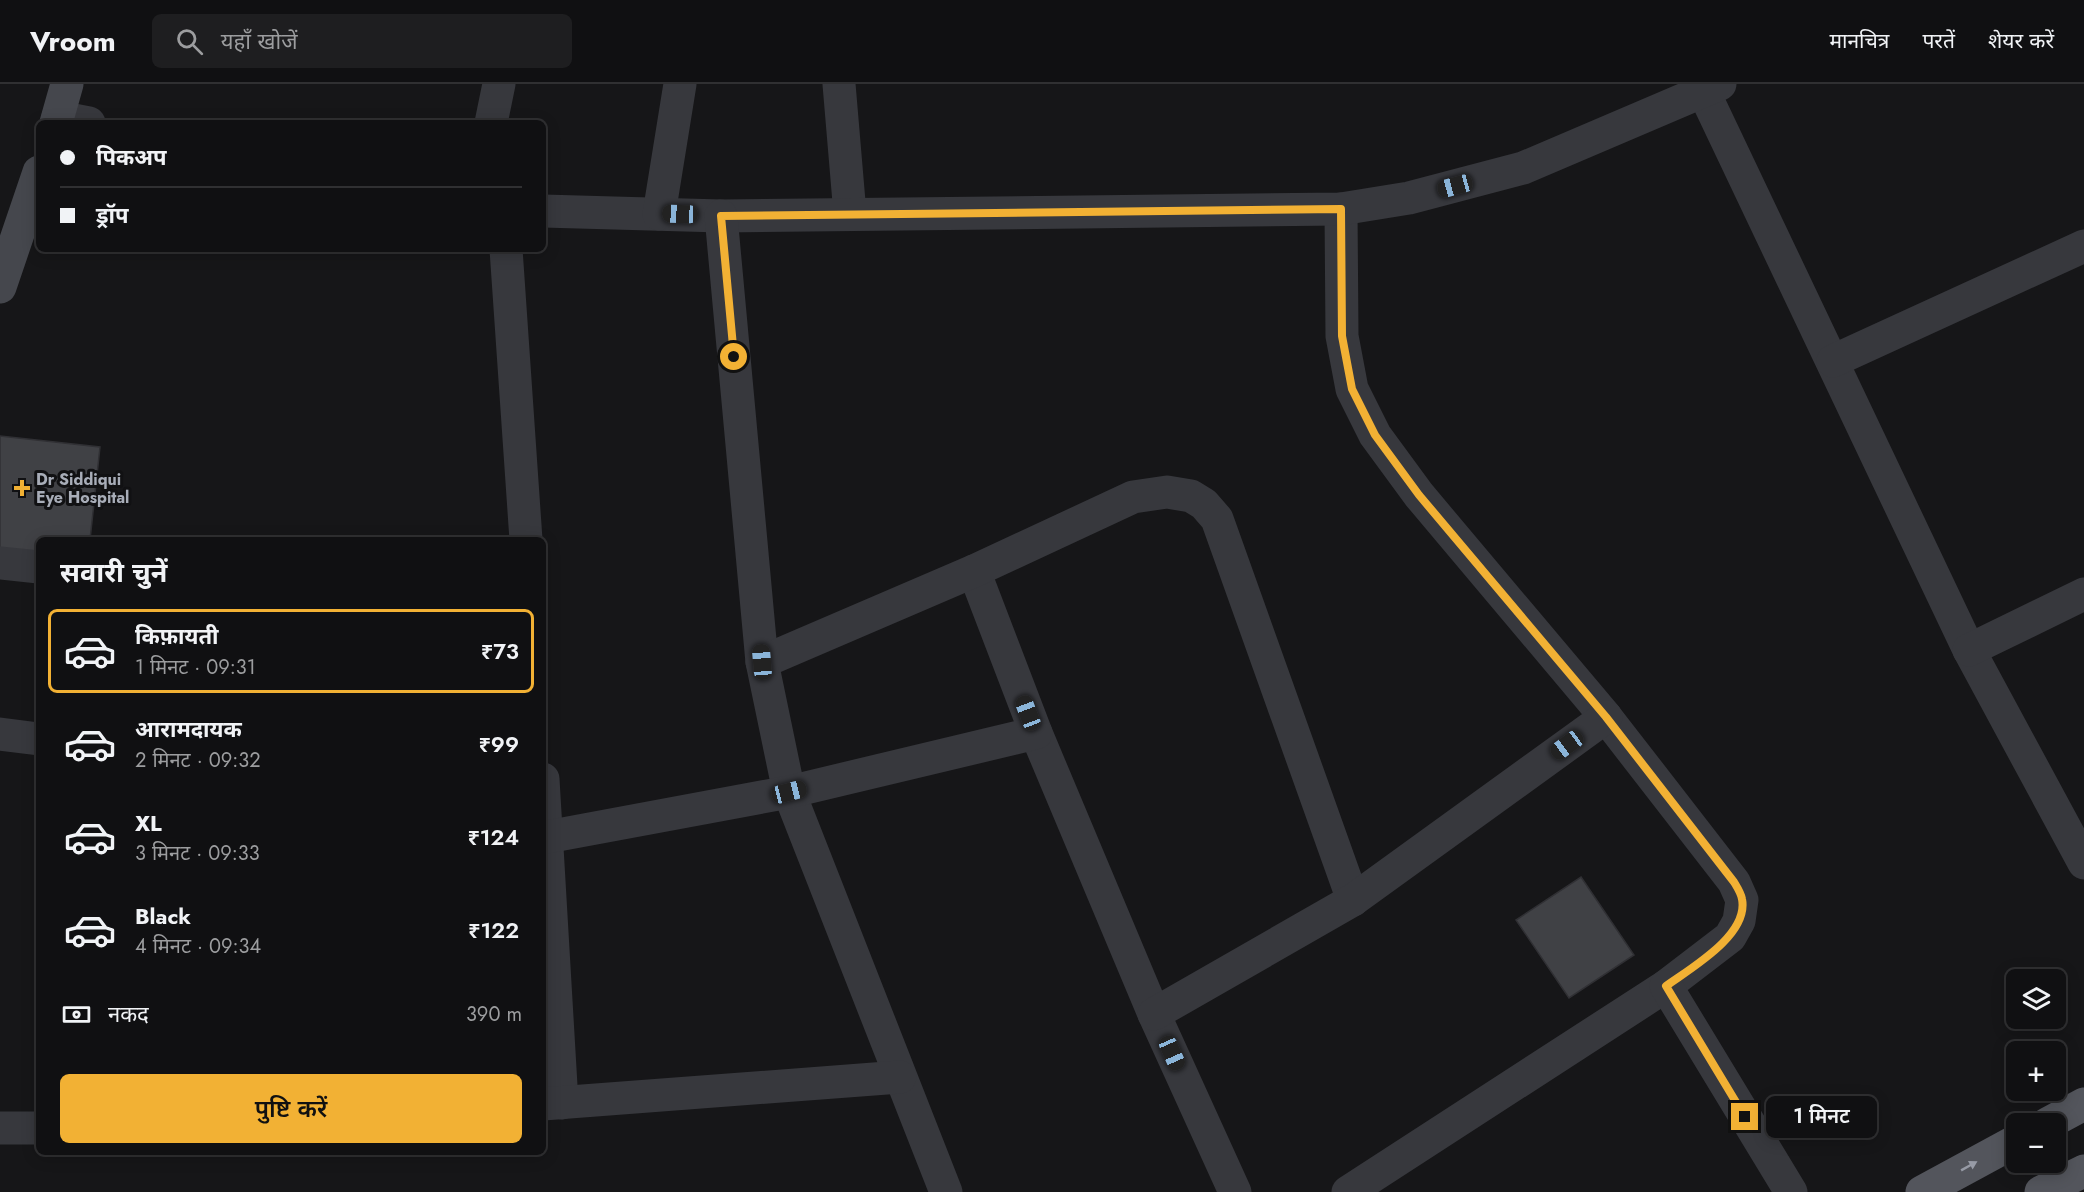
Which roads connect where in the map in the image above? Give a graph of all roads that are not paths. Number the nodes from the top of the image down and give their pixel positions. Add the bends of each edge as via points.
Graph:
1 (67, 84) edge
2 (499, 84) edge
3 (680, 84) edge
4 (839, 84) edge
5 (1708, 87) edge
6 (67, 120) edge
7 (492, 120) edge
8 (36, 181) edge
9 (1350, 208) junction
10 (546, 211) edge
11 (659, 214) junction
12 (850, 214) junction
13 (721, 216) junction
14 (2084, 246) edge
15 (506, 252) edge
16 (0, 287) edge
17 (1833, 361) junction
18 (526, 537) edge
19 (0, 563) edge
20 (36, 567) edge
21 (974, 571) junction
22 (2084, 594) edge
23 (1970, 651) junction
24 (762, 662) junction
25 (1606, 717) junction
26 (1036, 733) junction
27 (0, 734) edge
28 (36, 739) edge
29 (789, 792) junction
30 (546, 822) edge
31 (547, 837) junction
32 (2084, 862) edge
33 (1353, 900) junction
34 (1666, 986) junction
35 (1154, 1014) junction
36 (900, 1077) junction
37 (553, 1104) edge
38 (2084, 1104) edge
39 (2066, 1114) edge
40 (0, 1128) edge
41 (36, 1128) edge
42 (2006, 1146) edge
43 (2084, 1171) edge
44 (946, 1192) edge
45 (1235, 1192) edge
46 (1348, 1192) edge
47 (1791, 1192) edge
48 (1922, 1192) edge
49 (2041, 1192) edge

1 - 6 street
2 - 7 street
3 - 11 street
4 - 12 street
5 - 9 street via 1523,168 1409,198
5 - 17 street
8 - 16 street
9 - 12 street
9 - 25 street via 1342,336 1352,389 1375,435 1419,495
10 - 11 street
11 - 13 street
12 - 13 street
13 - 24 street
14 - 17 street
15 - 18 street
17 - 23 street
19 - 20 street
21 - 24 street
21 - 26 street
21 - 33 street via 1133,497 1167,492 1191,496 1204,504 1217,519
22 - 23 street
23 - 32 street
24 - 29 street
25 - 33 street
25 - 34 street via 1734,882 1742,900 1739,921 1730,937
26 - 29 street
26 - 35 street
27 - 28 street
29 - 31 street
29 - 36 street
30 - 31 street
31 - 37 street
33 - 35 street
34 - 46 street
34 - 47 street
35 - 45 street
36 - 37 street
36 - 44 street
38 - 39 main road
40 - 41 street
48 -> 42 main road
43 - 49 main road

